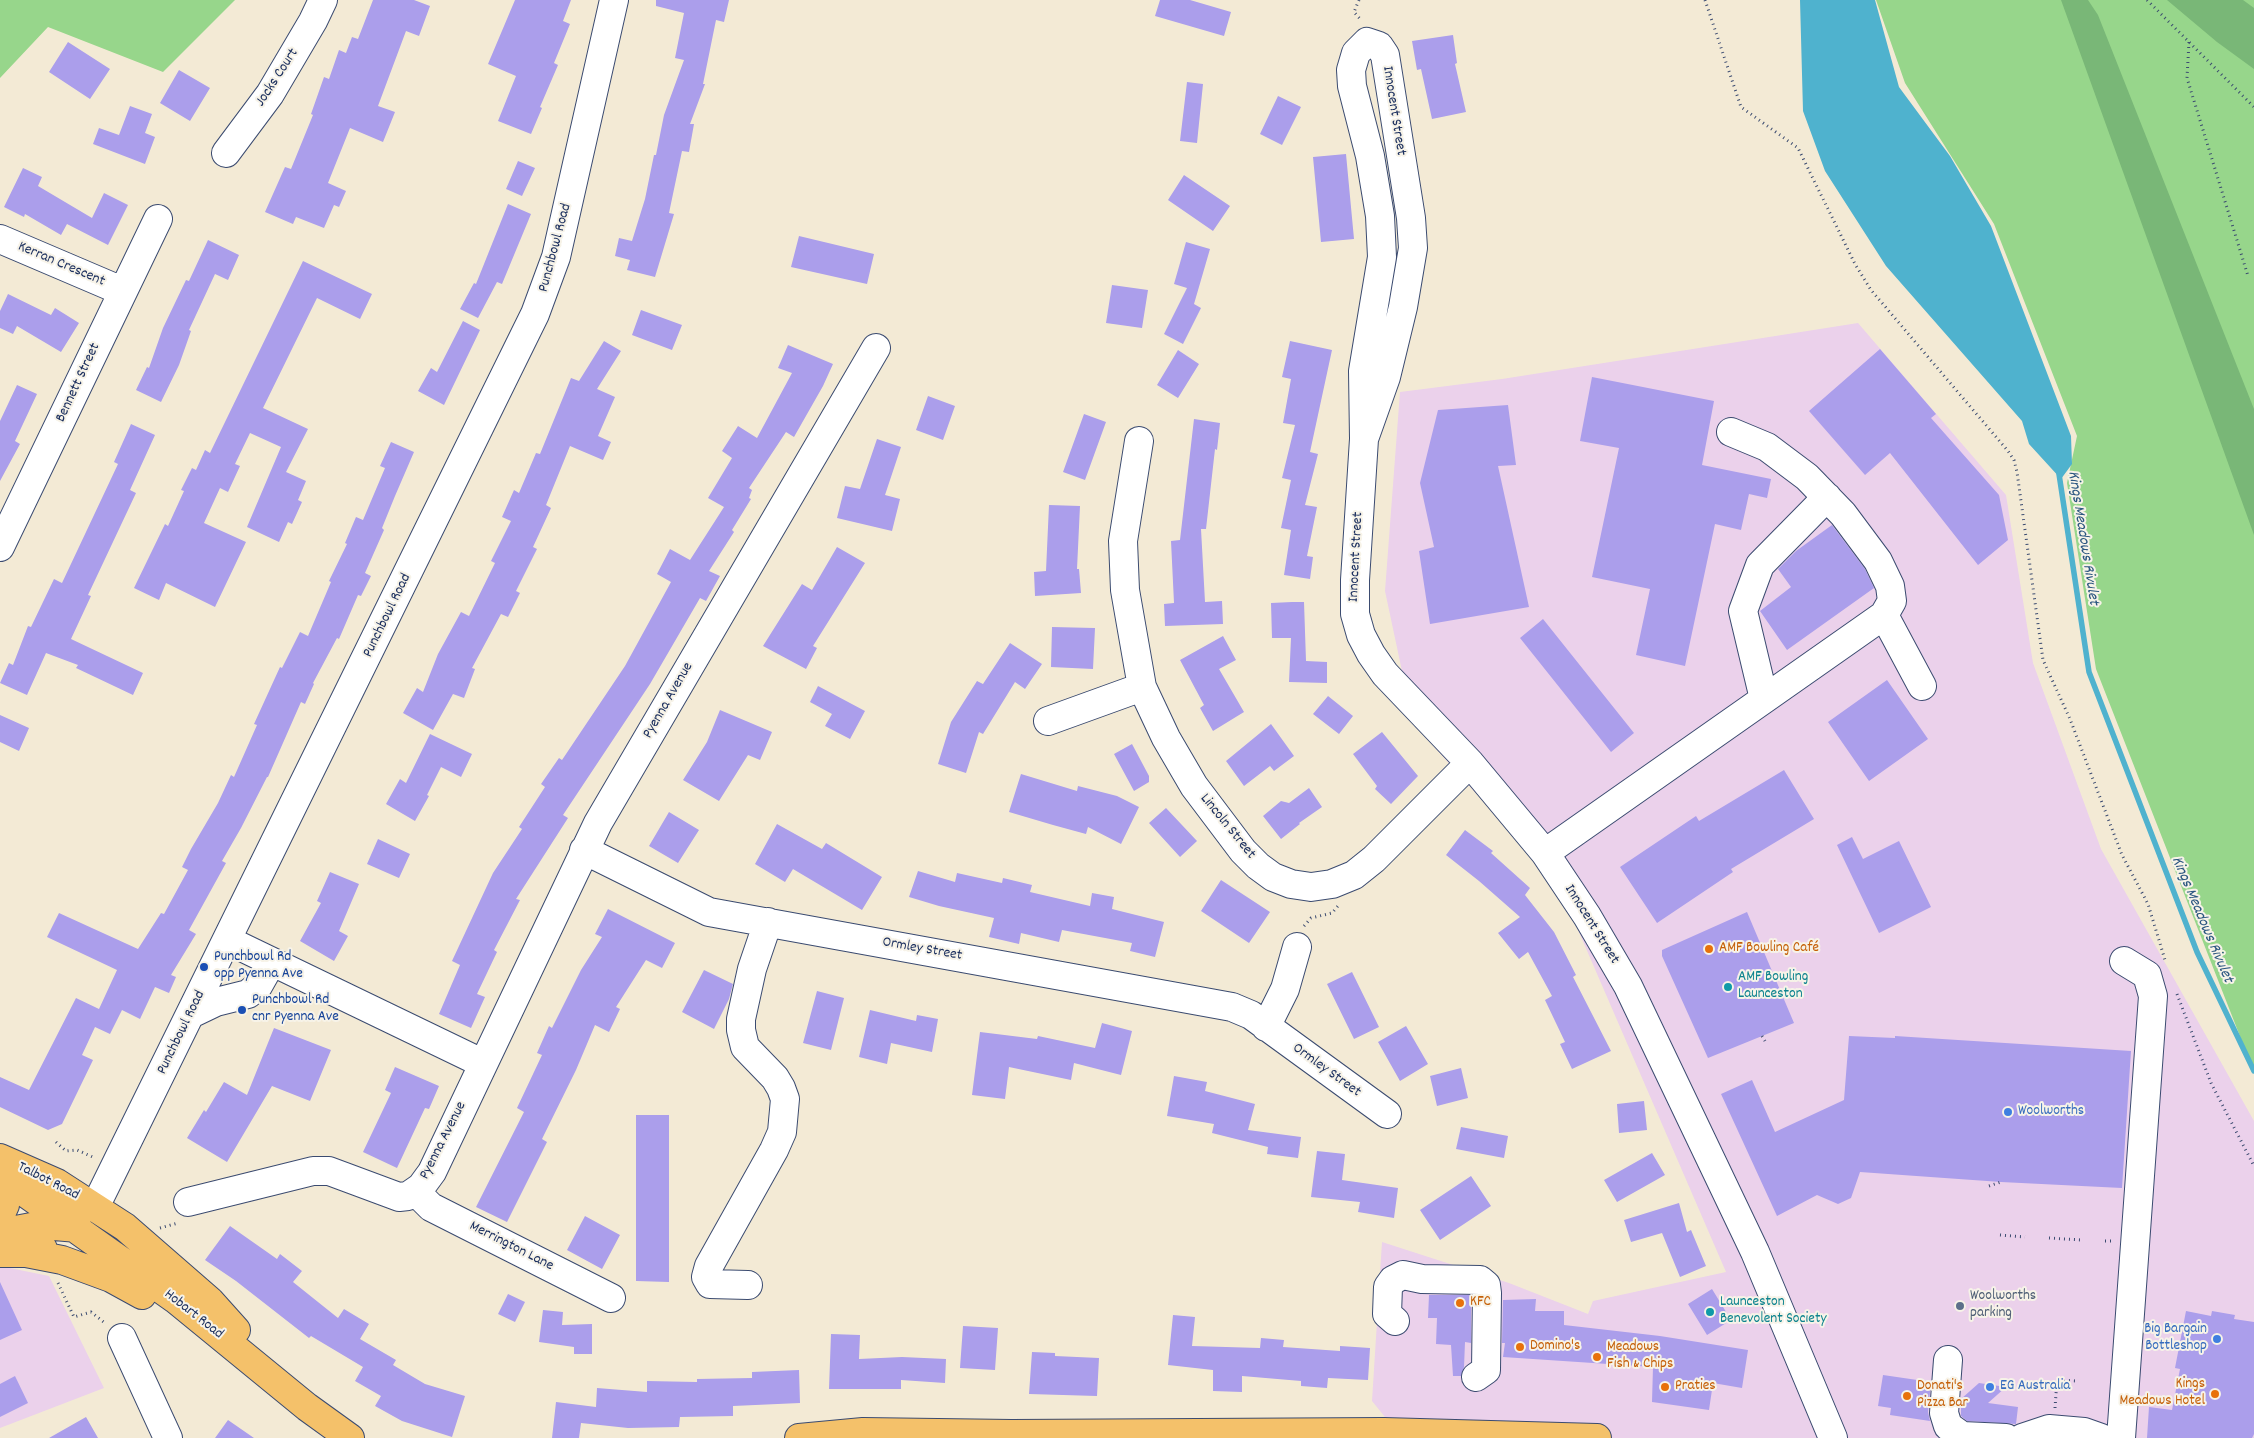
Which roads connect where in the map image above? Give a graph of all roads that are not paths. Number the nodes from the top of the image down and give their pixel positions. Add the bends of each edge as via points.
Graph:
1 (323, 0) edge
2 (614, 0) edge
3 (226, 153) dead end
4 (158, 219) dead end
5 (0, 239) edge
6 (122, 291) junction
7 (876, 348) dead end
8 (1731, 432) dead end
9 (1364, 439) junction
10 (1139, 441) dead end
11 (1827, 497) junction
12 (0, 547) edge
13 (1884, 615) junction
14 (1922, 686) dead end
15 (1142, 687) junction
16 (1764, 699) junction
17 (1048, 721) dead end
18 (1470, 763) junction
19 (584, 850) junction
20 (1545, 853) junction
21 (768, 922) junction
22 (227, 940) junction
23 (1297, 948) road end
24 (2124, 961) dead end
25 (271, 963) junction
26 (191, 1014) junction
27 (1266, 1027) junction
28 (482, 1063) junction
29 (1387, 1114) dead end
30 (0, 1158) edge
31 (0, 1176) edge
32 (416, 1192) junction
33 (95, 1207) junction
34 (187, 1212) road end
35 (0, 1216) edge
36 (76, 1228) junction
37 (0, 1233) edge
38 (13, 1253) edge
39 (159, 1256) junction
40 (748, 1285) dead end
41 (611, 1298) dead end
42 (1395, 1321) dead end
43 (122, 1338) road end
44 (1948, 1360) dead end
45 (1476, 1377) dead end
46 (306, 1407) junction
47 (1415, 1435) edge
48 (168, 1438) edge
49 (350, 1438) edge
50 (799, 1438) edge
51 (1597, 1438) edge
52 (1833, 1438) edge
53 (2006, 1438) edge
54 (2022, 1438) edge
55 (2101, 1438) edge
56 (2121, 1438) edge

1 - 3 street, Jocks Court via 270,94
2 - 22 street, Punchbowl Road via 546,290
4 - 6 street, Bennett Street
5 - 6 street, Kerran Crescent
6 - 12 street, Bennett Street
7 - 19 street, Pyenna Avenue
8 - 11 street via 1767,447 1808,477
9 - 9 street, Innocent Street via 1364,371 1382,257 1380,216 1370,156 1352,86 1351,70 1356,53 1366,42 1379,46 1385,55 1413,248 1386,377
9 - 18 street, Innocent Street via 1355,580 1355,614 1361,635 1385,674
10 - 15 street, Lincoln Street via 1130,491 1124,590
11 - 13 street via 1878,561 1890,586 1892,601
11 - 16 street via 1760,565 1743,611
13 - 14 street
13 - 16 street
15 - 17 street
15 - 18 street, Lincoln Street via 1194,786 1244,851 1273,877 1291,884 1311,887 1354,876
16 - 20 street
18 - 20 street, Innocent Street
19 - 21 street, Ormley Street via 710,912
19 - 28 street, Pyenna Avenue
20 - 52 street, Innocent Street via 1628,986 1755,1252
21 - 27 street, Ormley Street via 1210,1001 1251,1015
21 - 40 street via 752,969 741,1030 745,1047 781,1088 785,1100 782,1132 706,1277 710,1284
22 - 25 street
22 - 26 street, Punchbowl Road
23 - 27 street via 1285,989
24 - 56 street via 2147,975 2153,996
25 - 26 street via 258,986 248,994 216,1002
25 - 28 street
26 - 33 street, Punchbowl Road
27 - 29 street, Ormley Street
28 - 32 street, Pyenna Avenue via 432,1172
30 - 33 main road, Talbot Road via 56,1183
31 - 35 main road via 6,1196
31 - 36 main road, Talbot Road
32 - 34 street, Pyenna Avenue via 399,1197 329,1171 313,1171
32 - 41 street, Merrington Lane via 432,1207
33 - 36 main road
33 - 39 main road, Hobart Road
36 - 37 main road, Hobart Road via 42,1225
36 - 38 main road via 58,1244
36 - 39 main road, Hobart Road via 118,1238
36 - 46 main road, Hobart Road via 202,1320
38 - 46 main road via 62,1260 112,1278
39 - 46 main road, Hobart Road via 210,1301
42 - 45 street via 1387,1314 1388,1286 1403,1275 1422,1279 1480,1280 1488,1293 1486,1370
43 - 48 street
44 - 53 street via 1944,1413 1948,1426 1962,1436
46 - 49 main road, Hobart Road
47 - 50 main road via 864,1432
47 - 51 main road
54 - 55 street via 2052,1423

